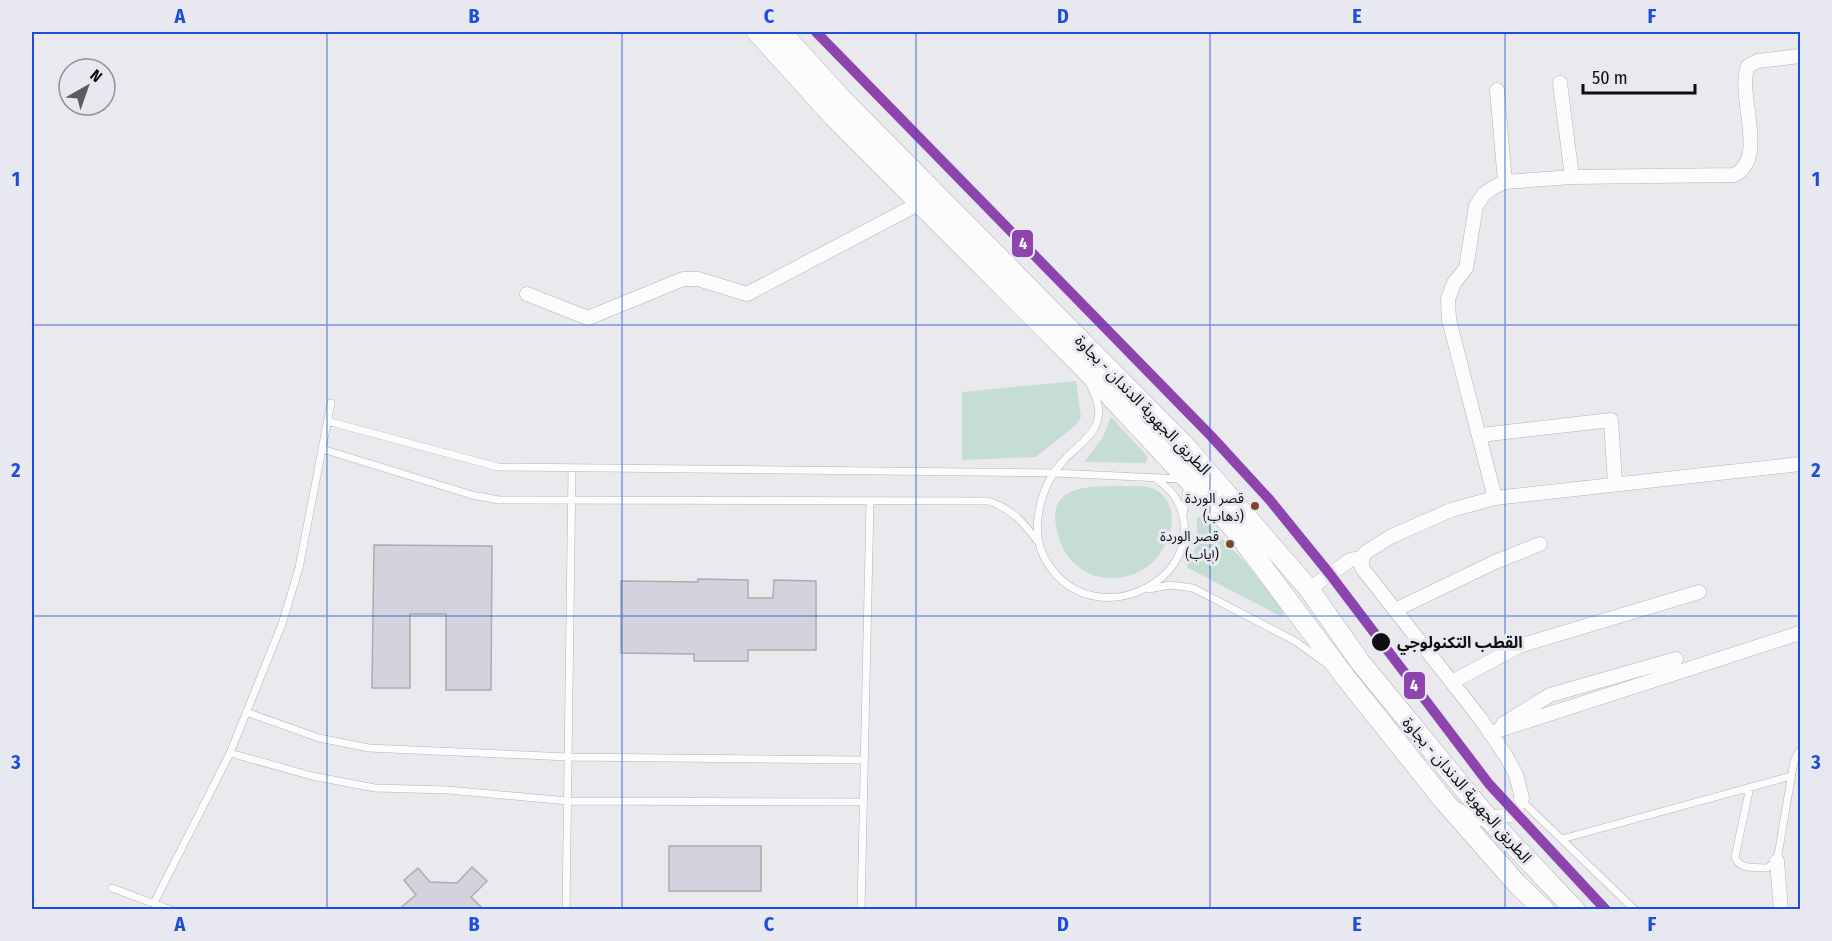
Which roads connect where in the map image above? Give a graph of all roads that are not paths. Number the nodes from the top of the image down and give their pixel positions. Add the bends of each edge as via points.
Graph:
1 (757, 32) edge
2 (781, 32) edge
3 (1800, 56) edge
4 (1560, 83) dead end
5 (1497, 90) dead end
6 (1572, 177) junction
7 (1505, 182) junction
8 (920, 203) junction
9 (527, 294) dead end
10 (1083, 367) junction
11 (331, 403) dead end
12 (327, 421) junction
13 (1481, 435) junction
14 (322, 448) junction
15 (1800, 464) edge
16 (572, 469) junction
17 (1194, 471) junction
18 (1054, 473) junction
19 (1156, 478) junction
20 (1616, 483) junction
21 (1231, 497) junction
22 (1495, 498) junction
23 (572, 500) junction
24 (870, 502) junction
25 (1184, 514) junction
26 (1039, 543) junction
27 (1540, 544) dead end
28 (1362, 558) junction
29 (1146, 590) junction
30 (1309, 590) junction
31 (1699, 592) dead end
32 (1291, 602) junction
33 (1395, 609) junction
34 (1800, 633) edge
35 (1676, 659) dead end
36 (1346, 678) junction
37 (1452, 682) junction
38 (246, 712) junction
39 (1494, 731) junction
40 (1800, 750) edge
41 (230, 753) junction
42 (568, 757) junction
43 (864, 760) junction
44 (1791, 776) junction
45 (1750, 787) junction
46 (568, 801) junction
47 (1522, 801) junction
48 (863, 802) junction
49 (1445, 802) junction
50 (1488, 818) junction
51 (1562, 839) junction
52 (1777, 861) junction
53 (112, 888) dead end
54 (154, 903) junction
55 (171, 909) edge
56 (566, 909) edge
57 (861, 909) edge
58 (1544, 909) edge
59 (1575, 909) edge
60 (1635, 909) edge
61 (1780, 909) edge

1 - 8 main road, الطريق الجهوية الدندان - بجاوة
2 - 17 main road, الطريق الجهوية الدندان - بجاوة
3 - 6 street via 1758,61 1748,66 1744,83 1751,142 1742,171 1734,175
4 - 6 street
5 - 7 street
6 - 7 street
7 - 13 street via 1484,194 1476,206 1466,268 1448,299 1449,320
8 - 9 street via 747,294 698,279 683,279 588,318
8 - 10 main road, الطريق الجهوية الدندان - بجاوة
10 - 17 main road, الطريق الجهوية الدندان - بجاوة
10 - 18 lane via 1098,401 1099,414 1089,436
11 - 12 lane
12 - 14 lane
12 - 16 lane via 498,467
13 - 20 street via 1611,420
13 - 22 street
14 - 23 lane via 472,495 499,500
14 - 38 lane via 299,568 282,624
15 - 20 street
16 - 18 lane
16 - 23 lane
17 - 19 lane
17 - 21 main road, الطريق الجهوية الدندان - بجاوة
17 - 21 lane
17 - 25 lane
17 - 32 main road, الطريق الجهوية الدندان - بجاوة
18 - 19 lane
18 - 26 lane via 1037,521
19 - 25 lane via 1174,495
20 - 22 street
21 - 30 main road, الطريق الجهوية الدندان - بجاوة
22 - 28 street via 1451,510 1392,536 1373,546
23 - 24 lane
23 - 42 lane
24 - 26 lane via 988,501 1020,518
24 - 43 lane
25 - 29 lane via 1177,558 1164,576
26 - 29 lane via 1062,580 1081,592 1103,598 1125,597
27 - 33 street
28 - 30 street via 1350,560
28 - 33 street via 1362,568
29 - 36 lane via 1170,585 1192,588 1295,641
30 - 32 main road
30 - 50 main road, الطريق الجهوية الدندان - بجاوة via 1360,662
31 - 37 street via 1519,646
32 - 36 main road, الطريق الجهوية الدندان - بجاوة
33 - 37 street
34 - 39 street
35 - 39 street via 1550,695
36 - 49 main road, الطريق الجهوية الدندان - بجاوة
37 - 39 street
38 - 41 lane
38 - 42 lane via 319,738 369,748
39 - 47 street via 1516,776
40 - 44 lane
41 - 46 lane via 312,776 375,788
41 - 54 lane
42 - 43 lane
42 - 46 lane
43 - 48 lane
44 - 45 lane
44 - 52 lane
45 - 51 lane
45 - 52 lane via 1737,863 1767,868
46 - 48 lane
46 - 56 lane
47 - 50 street via 1508,816
47 - 51 lane
48 - 57 lane
49 - 50 street via 1474,820
49 - 58 main road, الطريق الجهوية الدندان - بجاوة
50 - 59 main road, الطريق الجهوية الدندان - بجاوة
51 - 60 lane
52 - 61 street
53 - 54 lane
54 - 55 lane

